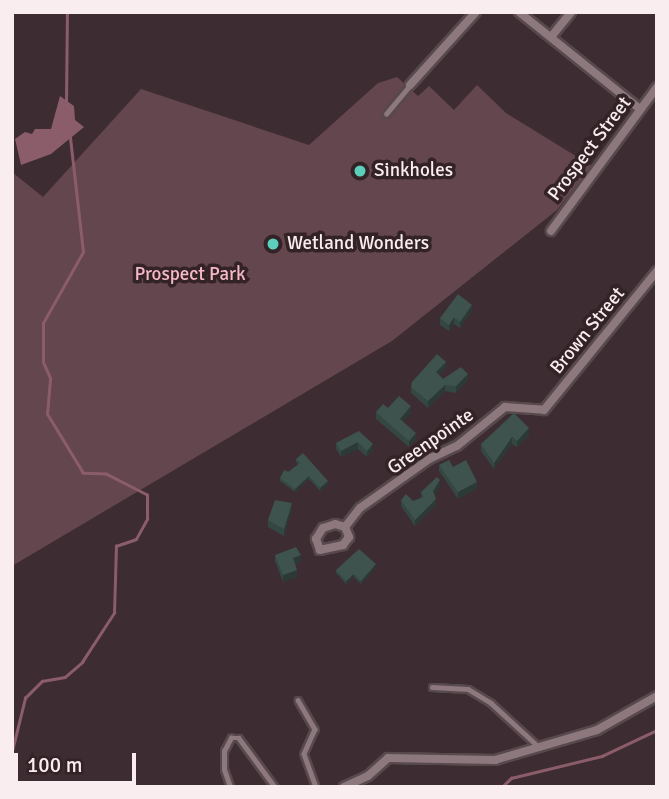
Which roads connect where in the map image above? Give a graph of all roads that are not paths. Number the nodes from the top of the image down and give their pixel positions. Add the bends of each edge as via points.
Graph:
1 (476, 12) edge
2 (519, 12) edge
3 (571, 12) edge
4 (551, 37) junction
5 (410, 85) joint
6 (657, 87) edge
7 (639, 108) junction
8 (386, 114) dead end
9 (551, 230) dead end
10 (657, 271) edge
11 (544, 410) joint
12 (345, 527) dead end
13 (432, 687) dead end
14 (657, 696) edge
15 (298, 700) dead end
16 (538, 746) junction
17 (230, 787) edge
18 (275, 787) edge
19 (316, 787) edge
20 (344, 787) edge

1 - 5 street
2 - 4 street
3 - 4 street
4 - 7 street
5 - 8 lane
6 - 7 street, Prospect Street
7 - 9 street, Prospect Street
10 - 11 street, Brown Street
11 - 12 street, Greenpointe via 505,407 457,446 431,458 360,508
13 - 16 lane via 468,689 491,703
14 - 16 street via 597,730
15 - 19 lane via 315,729 304,754
16 - 20 street via 495,760 388,758 368,776
17 - 18 lane via 224,751 231,738 239,738

